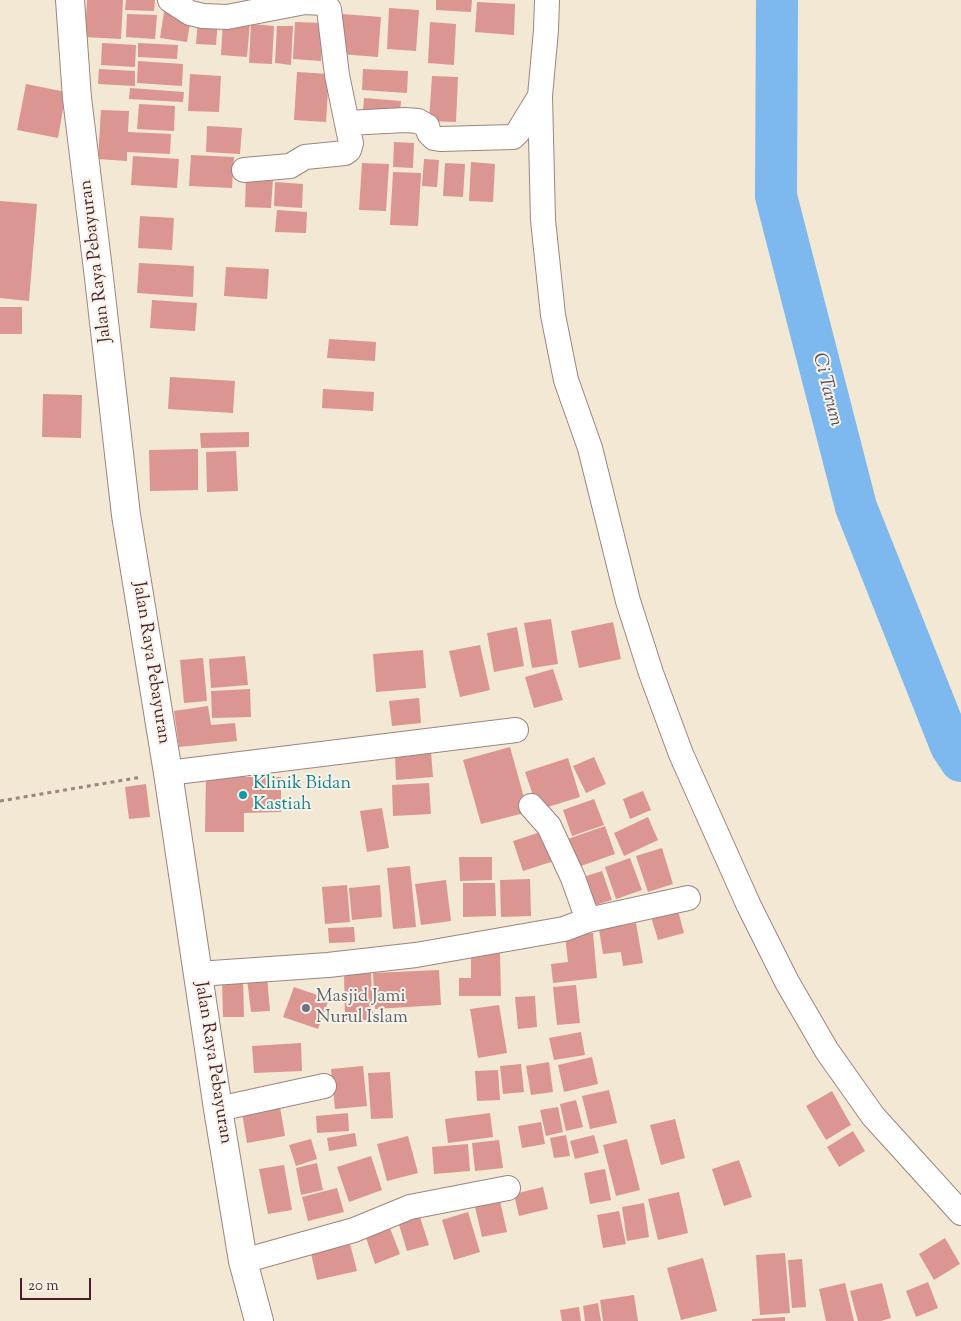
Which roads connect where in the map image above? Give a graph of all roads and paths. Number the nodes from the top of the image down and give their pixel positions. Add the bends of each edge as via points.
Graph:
1 (70, 0) edge
2 (170, 0) edge
3 (547, 0) edge
4 (540, 96) junction
5 (347, 123) junction
6 (244, 170) dead end
7 (516, 730) dead end
8 (168, 772) junction
9 (0, 801) edge
10 (531, 806) dead end
11 (688, 898) dead end
12 (588, 920) junction
13 (198, 974) junction
14 (324, 1086) dead end
15 (218, 1109) junction
16 (508, 1188) dead end
17 (961, 1213) edge
18 (243, 1261) junction
19 (259, 1321) edge

1 - 8 main road, Jalan Raya Pebayuran via 77,98 126,515
2 - 5 street via 190,13 227,17 305,2 324,3 329,9
3 - 4 street
4 - 5 street via 513,137 440,139 434,138 427,126 418,121
4 - 17 street via 543,220 553,316 566,380 590,448 628,601 681,754 749,906 826,1051 873,1116
5 - 6 street via 351,143 345,153 304,157 290,166
7 - 8 street
8 - 9 path
8 - 13 main road, Jalan Raya Pebayuran
10 - 12 street via 549,826
11 - 12 street
12 - 13 street via 564,929 416,955
13 - 15 main road, Jalan Raya Pebayuran
14 - 15 street
15 - 18 main road, Jalan Raya Pebayuran
16 - 18 street via 410,1207 354,1230
18 - 19 main road, Jalan Raya Pebayuran

